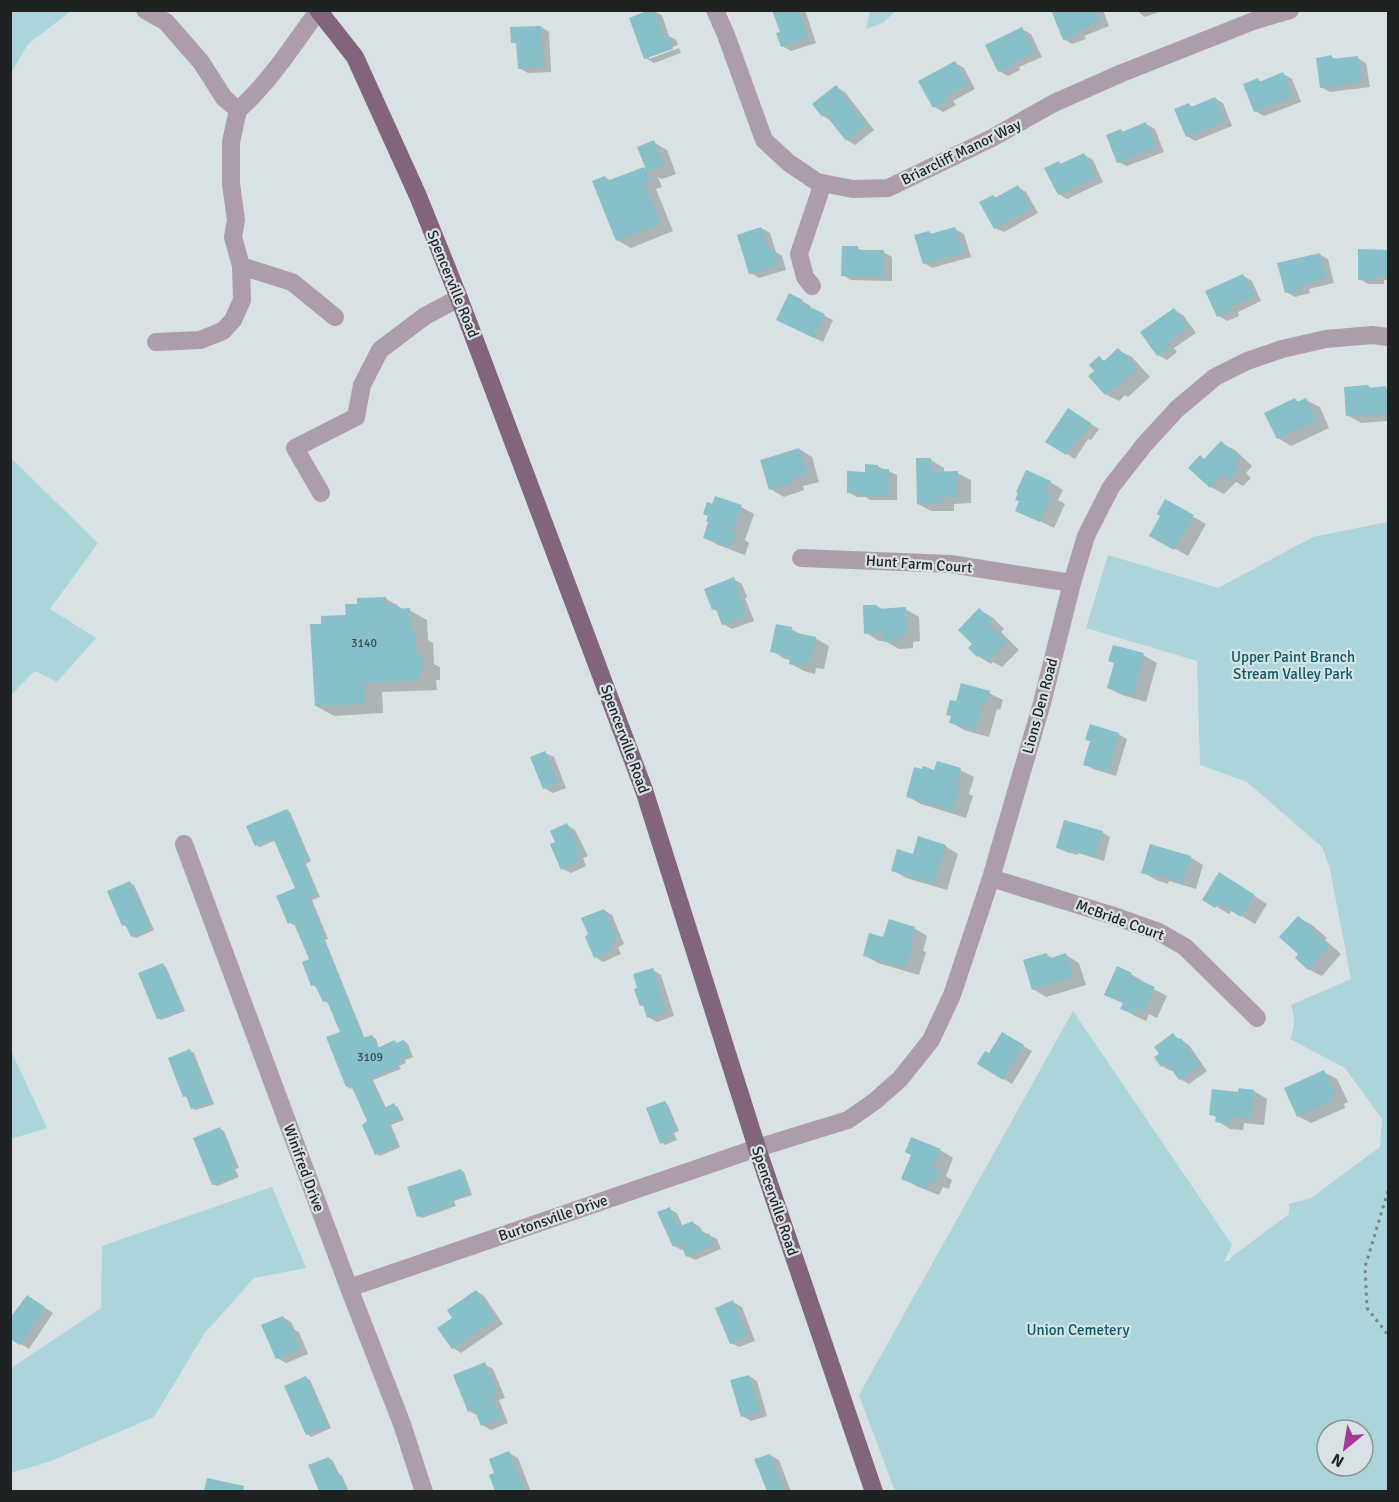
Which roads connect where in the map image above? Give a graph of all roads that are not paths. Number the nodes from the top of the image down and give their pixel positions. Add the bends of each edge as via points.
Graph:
1 (144, 10) edge
2 (716, 10) edge
3 (1290, 10) edge
4 (318, 11) edge
5 (238, 110) junction
6 (823, 183) junction
7 (241, 266) junction
8 (812, 286) dead end
9 (459, 298) junction
10 (335, 317) dead end
11 (1389, 337) edge
12 (156, 342) dead end
13 (321, 493) dead end
14 (801, 558) dead end
15 (1072, 583) junction
16 (183, 844) dead end
17 (991, 878) junction
18 (1257, 1018) dead end
19 (757, 1148) junction
20 (349, 1288) junction
21 (424, 1491) edge
22 (874, 1491) edge

1 - 5 street via 166,22 201,62 224,98
2 - 6 street, Briarcliff Manor Way via 764,140 789,163
3 - 6 street, Briarcliff Manor Way via 1256,20 1054,103 888,188 853,189
4 - 5 street via 286,56
4 - 9 main road, Spencerville Road via 355,57
5 - 7 street via 231,142 231,184 236,220 233,237
6 - 8 street via 799,254 805,277
7 - 10 street via 292,282
7 - 12 street via 242,300 223,331 200,340
9 - 13 street via 425,316 380,350 362,385 356,417 295,448
9 - 19 main road, Spencerville Road via 644,790
11 - 15 street, Lions Den Road via 1326,339 1282,349 1215,376 1177,409 1111,487 1086,536
14 - 15 street, Hunt Farm Court via 950,564
15 - 17 street, Lions Den Road
16 - 20 street, Winifred Drive
17 - 18 street, McBride Court via 1160,932 1185,947
17 - 19 street, Lions Den Road via 952,995 931,1040 900,1079 848,1120
19 - 20 street, Burtonsville Drive
19 - 22 main road, Spencerville Road
20 - 21 street, Winifred Drive

